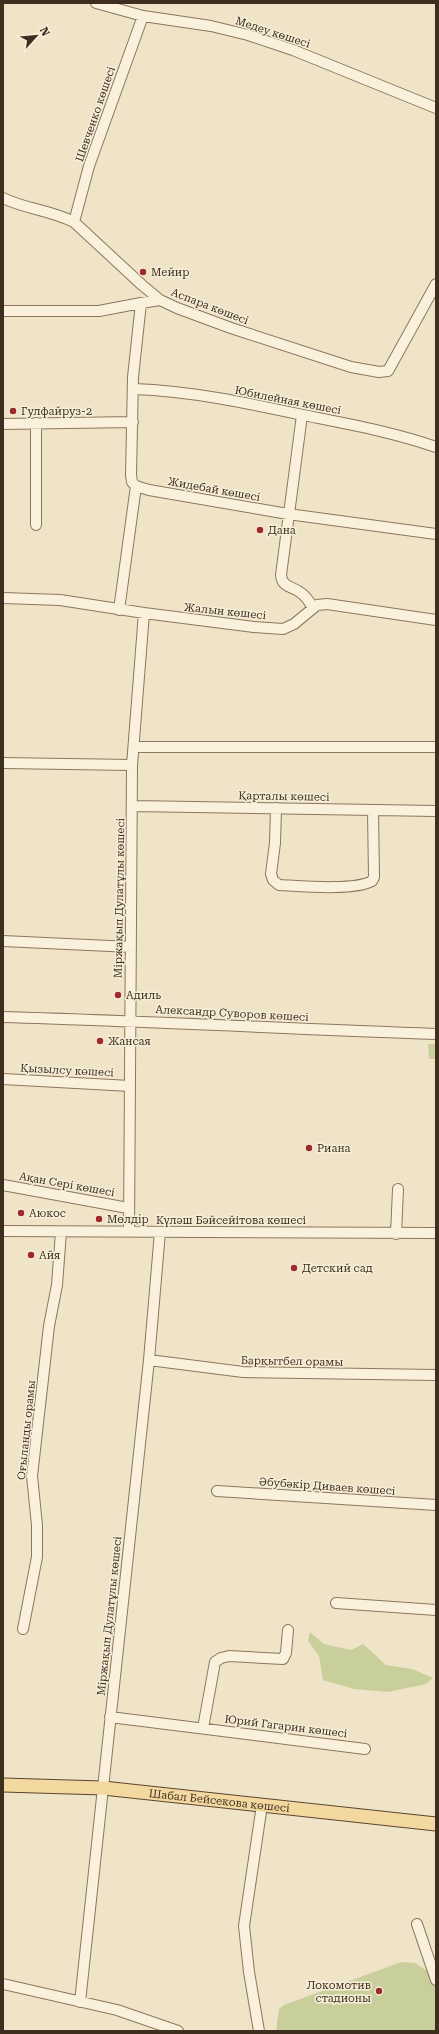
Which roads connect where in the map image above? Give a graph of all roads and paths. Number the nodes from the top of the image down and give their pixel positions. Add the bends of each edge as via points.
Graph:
1 (96, 3) edge
2 (143, 16) junction
3 (436, 108) edge
4 (6, 202) edge
5 (74, 222) junction
6 (436, 284) edge
7 (160, 300) junction
8 (141, 303) junction
9 (3, 311) edge
10 (134, 389) junction
11 (302, 415) junction
12 (133, 422) junction
13 (36, 423) junction
14 (3, 424) edge
15 (436, 447) edge
16 (136, 486) junction
17 (288, 514) junction
18 (36, 525) dead end
19 (436, 534) edge
20 (3, 598) edge
21 (313, 608) junction
22 (119, 610) junction
23 (144, 614) junction
24 (436, 620) edge
25 (134, 747) junction
26 (436, 747) edge
27 (3, 763) edge
28 (132, 765) junction
29 (132, 806) junction
30 (276, 808) junction
31 (373, 810) junction
32 (436, 810) edge
33 (3, 941) edge
34 (131, 947) junction
35 (3, 1017) edge
36 (129, 1020) junction
37 (436, 1034) edge
38 (3, 1079) edge
39 (130, 1086) junction
40 (3, 1185) edge
41 (398, 1189) dead end
42 (128, 1208) junction
43 (3, 1231) edge
44 (61, 1232) junction
45 (129, 1232) junction
46 (160, 1232) junction
47 (436, 1233) edge
48 (396, 1234) junction
49 (149, 1360) junction
50 (436, 1375) edge
51 (217, 1491) dead end
52 (436, 1505) edge
53 (336, 1603) dead end
54 (436, 1610) edge
55 (23, 1629) dead end
56 (288, 1630) dead end
57 (110, 1717) junction
58 (203, 1728) junction
59 (365, 1749) dead end
60 (3, 1785) edge
61 (103, 1788) junction
62 (262, 1805) junction
63 (436, 1824) edge
64 (417, 1924) dead end
65 (436, 1980) edge
66 (3, 1984) edge
67 (80, 2002) junction
68 (178, 2031) edge
69 (259, 2031) edge

1 - 2 street, Медеу көшесі
2 - 3 street, Медеу көшесі via 248,34
2 - 5 street, Шевченко көшесі via 91,159
4 - 5 street, Аспара көшесі via 38,208
5 - 7 street, Аспара көшесі
6 - 7 street, Аспара көшесі via 388,371 379,372 351,366 231,328
7 - 8 street
8 - 9 street via 99,311
8 - 10 street
10 - 11 street, Юбилейная көшесі via 220,398
10 - 12 street
11 - 15 street, Юбилейная көшесі via 404,436
11 - 17 street
12 - 13 street
12 - 16 street via 131,475
13 - 14 street
13 - 18 street
16 - 17 street, Жидебай көшесі
16 - 22 street
17 - 19 street, Жидебай көшесі
17 - 21 street via 281,581 286,586 300,591
20 - 22 street, Жалын көшесі via 60,600
21 - 23 street, Жалын көшесі via 294,624 283,629
21 - 24 street via 326,604
22 - 23 street, Жалын көшесі
23 - 25 street, Міржақып Дулатұлы көшесі
25 - 26 street
25 - 28 street, Міржақып Дулатұлы көшесі
27 - 28 street
28 - 29 street, Міржақып Дулатұлы көшесі
29 - 30 street, Қарталы көшесі
29 - 34 street, Міржақып Дулатұлы көшесі
30 - 31 street, Қарталы көшесі
30 - 31 street via 275,842 270,874 279,885 359,886 372,881
31 - 32 street, Қарталы көшесі
33 - 34 street
34 - 36 street, Міржақып Дулатұлы көшесі
35 - 36 street, Александр Суворов көшесі
36 - 37 street, Александр Суворов көшесі
36 - 39 street, Міржақып Дулатұлы көшесі
38 - 39 street, Қызылсу көшесі
39 - 42 street, Міржақып Дулатұлы көшесі
40 - 42 street, Ақан Сері көшесі
41 - 48 street
42 - 45 street, Міржақып Дулатұлы көшесі
43 - 44 street, Күләш Бәйсейітова көшесі
44 - 45 street, Күләш Бәйсейітова көшесі
44 - 55 street, Оғыланды орамы via 57,1285 49,1326 32,1476 37,1557
45 - 46 street, Күләш Бәйсейітова көшесі
46 - 48 street, Күләш Бәйсейітова көшесі via 293,1231
46 - 49 street, Міржақып Дулатұлы көшесі
47 - 48 street, Күләш Бәйсейітова көшесі
49 - 50 street, Барқытбел орамы via 243,1372
49 - 57 street, Міржақып Дулатұлы көшесі
51 - 52 street, Әбубәкір Диваев көшесі
53 - 54 street
56 - 58 street via 283,1659 228,1656 215,1662
57 - 58 street, Юрий Гагарин көшесі
57 - 61 street, Міржақып Дулатұлы көшесі
58 - 59 street, Юрий Гагарин көшесі
60 - 61 main road, Шабал Бейсекова көшесі
61 - 62 main road, Шабал Бейсекова көшесі
61 - 67 street, Міржақып Дулатұлы көшесі
62 - 63 main road, Шабал Бейсекова көшесі
62 - 69 street via 244,1926
64 - 65 street
66 - 67 street
67 - 68 street via 117,2010

